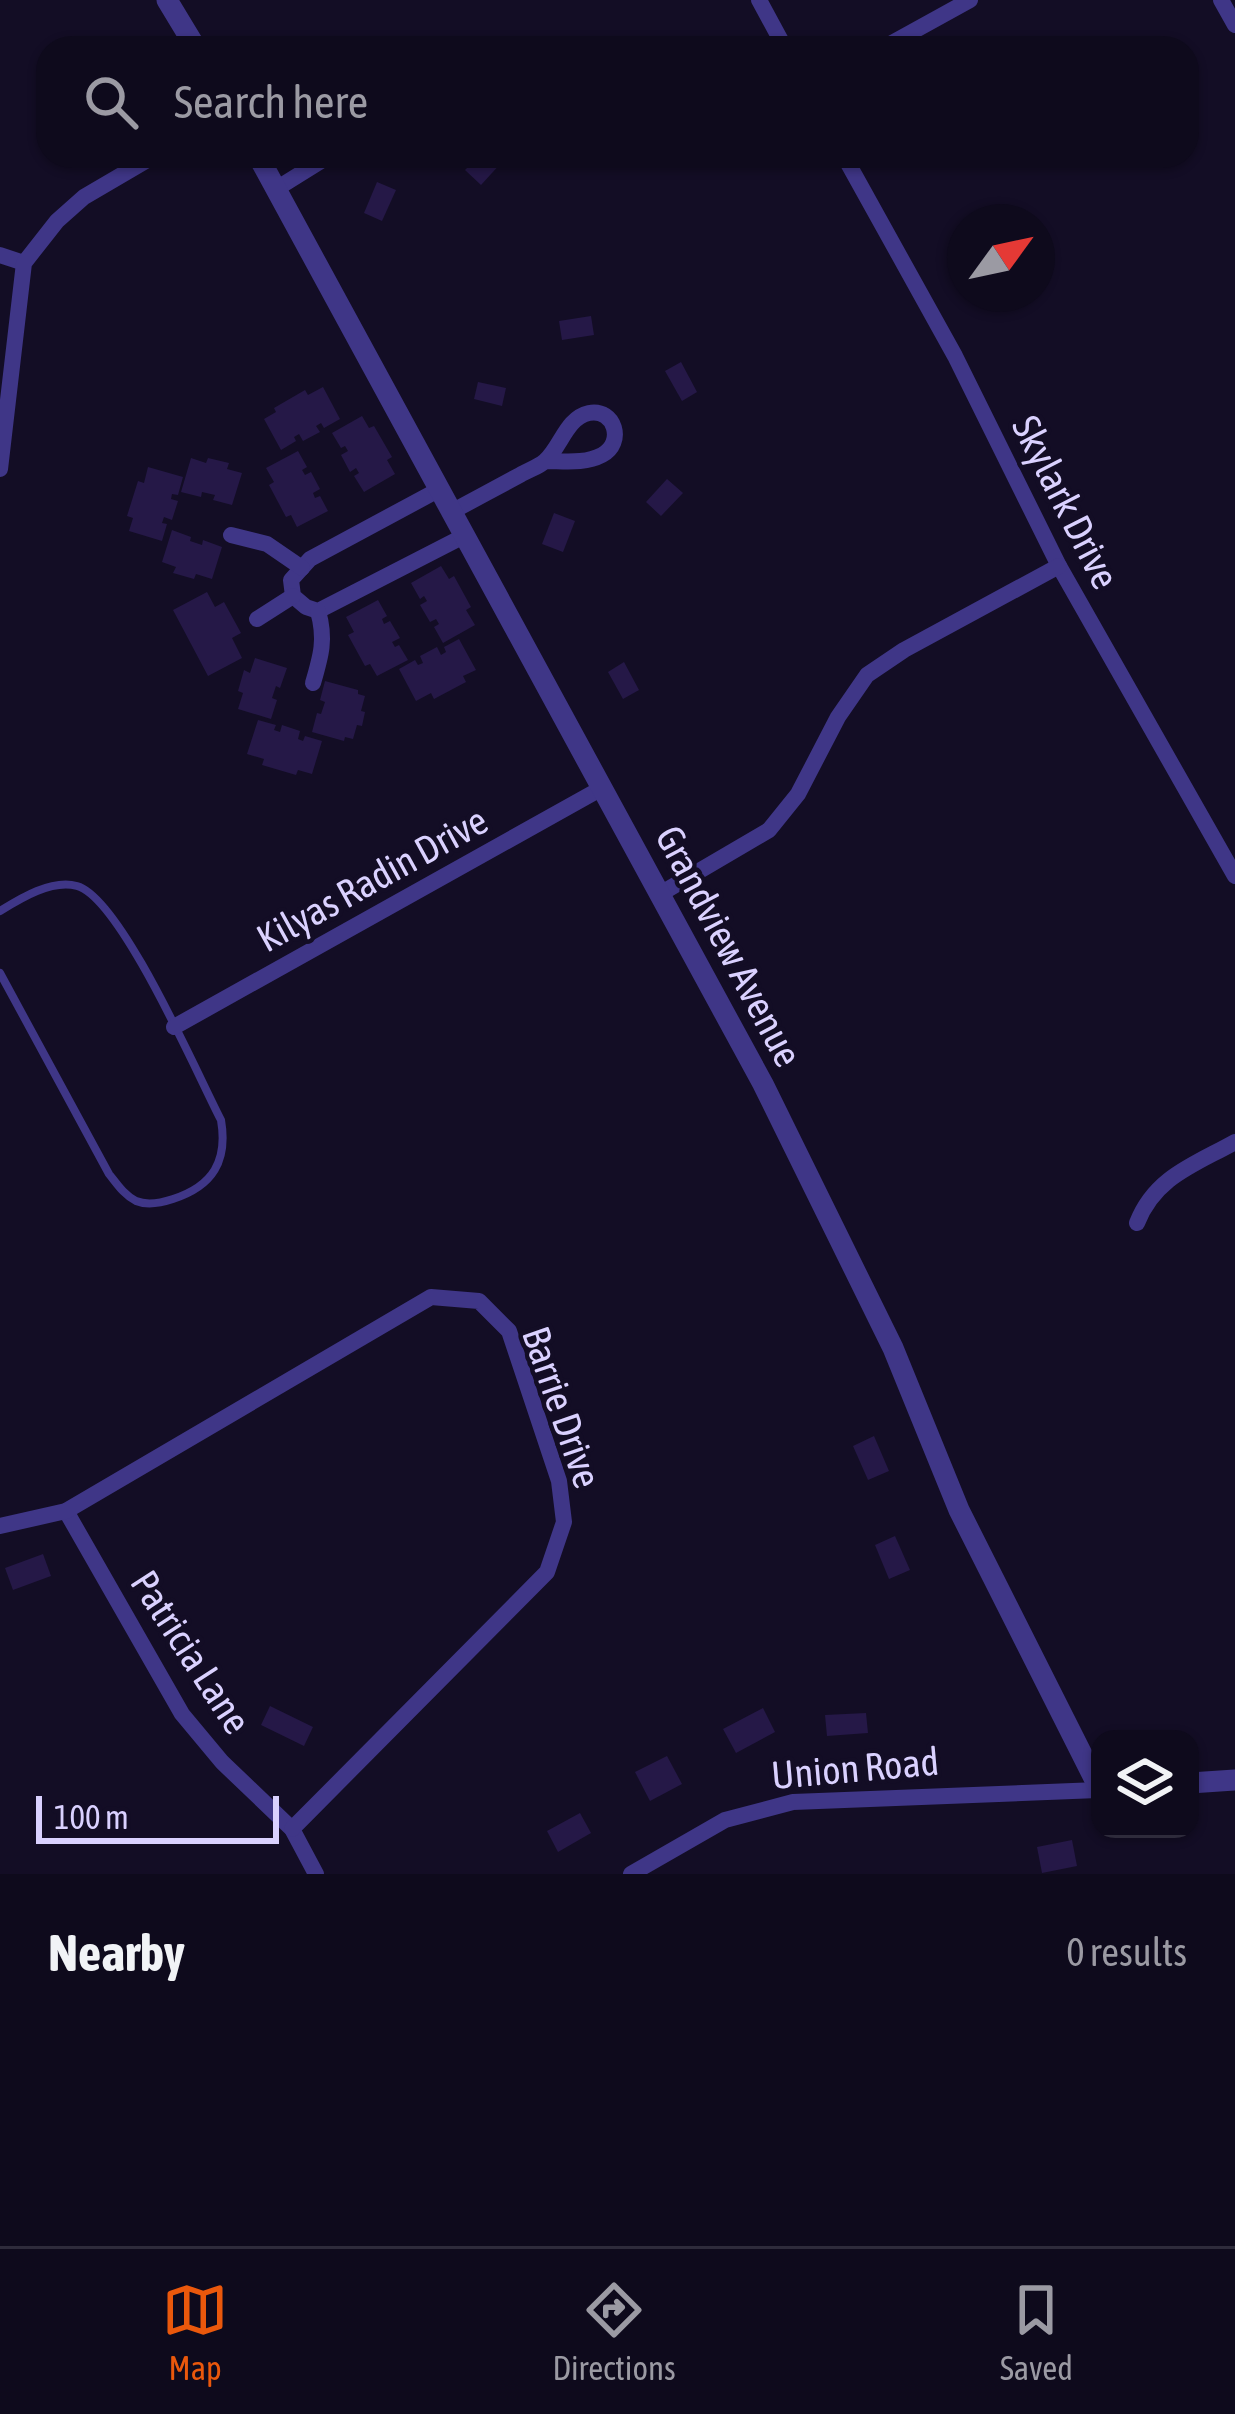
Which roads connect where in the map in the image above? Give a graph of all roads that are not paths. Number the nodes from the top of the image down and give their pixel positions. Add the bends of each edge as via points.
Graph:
1 (167, 0) edge
2 (759, 0) edge
3 (970, 0) edge
4 (1221, 0) edge
5 (1235, 25) edge
6 (189, 36) edge
7 (778, 36) edge
8 (905, 36) edge
9 (134, 168) edge
10 (265, 168) edge
11 (310, 168) edge
12 (851, 168) edge
13 (276, 189) junction
14 (0, 255) edge
15 (24, 263) junction
16 (546, 461) dead end
17 (0, 469) edge
18 (440, 489) junction
19 (453, 511) junction
20 (231, 535) dead end
21 (466, 535) junction
22 (1059, 566) junction
23 (302, 568) junction
24 (293, 596) junction
25 (318, 611) junction
26 (257, 620) dead end
27 (313, 683) dead end
28 (602, 788) junction
29 (1235, 876) edge
30 (661, 894) junction
31 (0, 911) edge
32 (0, 973) edge
33 (174, 1027) junction
34 (1235, 1142) edge
35 (1137, 1223) dead end
36 (66, 1511) junction
37 (0, 1526) edge
38 (1091, 1774) edge
39 (1235, 1780) edge
40 (1199, 1783) edge
41 (1091, 1790) edge
42 (292, 1829) junction
43 (316, 1874) edge
44 (631, 1874) edge

1 - 6 street
2 - 7 street
3 - 8 street
4 - 5 street
9 - 15 street via 84,197
10 - 13 street, Grandview Avenue
11 - 13 street
12 - 22 street, Skylark Drive
13 - 18 street, Grandview Avenue
14 - 15 street
15 - 17 street
16 - 19 street
18 - 19 street, Grandview Avenue
18 - 23 street
19 - 21 street, Grandview Avenue
20 - 23 street via 267,544
21 - 25 street
21 - 28 street, Grandview Avenue
22 - 29 street, Skylark Drive
22 - 30 street via 867,675 799,794 769,830
23 - 24 street via 291,580
24 - 25 street
24 - 26 street
25 - 27 street via 323,652
28 - 30 street, Grandview Avenue
28 - 33 street, Kilyas Radin Drive
30 - 38 street, Grandview Avenue via 854,1265 959,1510
31 - 33 lane via 59,884 91,892
32 - 33 lane via 110,1174 138,1202 158,1204 205,1183 225,1143
34 - 35 street via 1165,1180
36 - 37 street, Barrie Drive
36 - 42 street, Patricia Lane via 182,1714
36 - 42 street, Barrie Drive via 431,1297 479,1301 509,1331 559,1481 564,1522 548,1572
39 - 40 street
41 - 44 street, Union Road via 794,1802 725,1820
42 - 43 street, Patricia Lane

